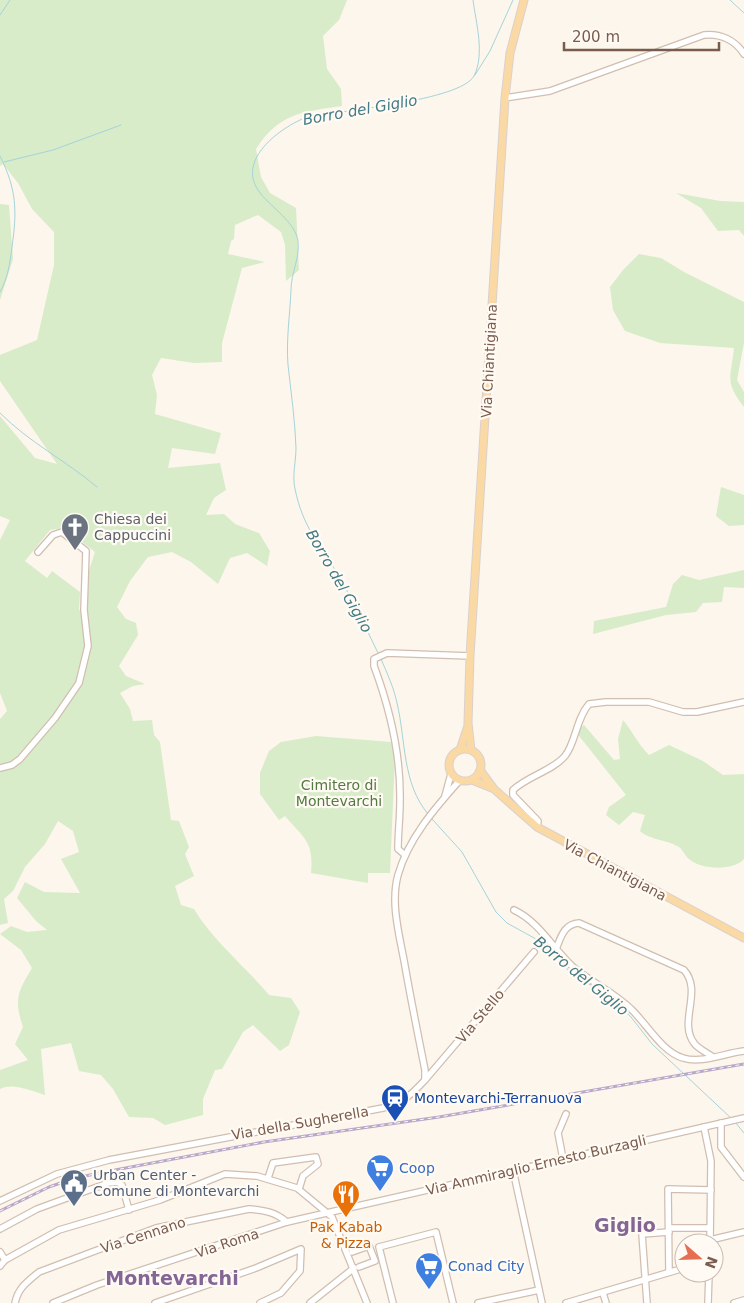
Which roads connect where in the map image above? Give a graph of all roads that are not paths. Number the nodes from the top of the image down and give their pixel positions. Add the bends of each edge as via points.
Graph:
1 (524, 0) edge
2 (744, 54) edge
3 (505, 98) junction
4 (38, 552) dead end
5 (470, 656) junction
6 (744, 702) edge
7 (468, 723) junction
8 (460, 750) junction
9 (471, 750) junction
10 (0, 768) edge
11 (480, 770) junction
12 (451, 774) junction
13 (460, 780) junction
14 (472, 780) junction
15 (494, 789) junction
16 (445, 797) junction
17 (538, 827) junction
18 (405, 855) junction
19 (514, 910) dead end
20 (744, 938) edge
21 (556, 950) junction
22 (534, 952) dead end
23 (744, 1051) edge
24 (713, 1057) junction
25 (425, 1080) junction
26 (566, 1114) dead end
27 (744, 1118) edge
28 (722, 1123) junction
29 (704, 1127) junction
30 (563, 1159) junction
31 (513, 1170) junction
32 (744, 1177) edge
33 (268, 1178) junction
34 (299, 1189) junction
35 (711, 1190) junction
36 (0, 1201) edge
37 (129, 1210) junction
38 (328, 1212) junction
39 (287, 1222) junction
40 (710, 1228) junction
41 (0, 1229) edge
42 (669, 1230) junction
43 (744, 1232) edge
44 (710, 1233) edge
45 (724, 1238) edge
46 (0, 1252) edge
47 (352, 1252) dead end
48 (5, 1260) junction
49 (0, 1266) edge
50 (357, 1268) junction
51 (674, 1271) edge
52 (670, 1272) junction
53 (645, 1278) junction
54 (709, 1283) edge
55 (539, 1290) junction
56 (603, 1292) junction
57 (744, 1300) edge
58 (15, 1303) edge
59 (52, 1303) edge
60 (155, 1303) edge
61 (260, 1303) edge
62 (310, 1303) edge
63 (367, 1303) edge
64 (394, 1303) edge
65 (454, 1303) edge
66 (478, 1303) edge
67 (542, 1303) edge
68 (566, 1303) edge
69 (606, 1303) edge
70 (647, 1303) edge
71 (708, 1303) edge
72 (734, 1303) edge

1 - 3 main road, Via Chiantigiana via 510,53
2 - 3 street via 734,43 718,35 704,35 550,91
3 - 5 main road, Via Chiantigiana
4 - 10 street via 53,534 62,532 86,551 84,590 88,656 72,694 20,759
5 - 7 main road, Via Chiantigiana
5 - 18 street via 387,652 375,658 374,666 388,707 398,755 398,848
6 - 17 street via 697,712 683,712 649,702 589,704 580,716 567,754 513,790 513,795 538,821
7 - 8 main road, Via Chiantigiana
7 - 9 main road, Via Chiantigiana
8 - 9 main road
8 - 12 main road, Via Chiantigiana via 450,760
9 - 11 main road, Via Chiantigiana via 479,756
11 - 14 main road
11 - 15 main road, Via Chiantigiana
12 - 13 main road
12 - 16 street
13 - 14 main road, Via Chiantigiana
13 - 16 street
14 - 15 main road, Via Chiantigiana
15 - 17 main road, Via Chiantigiana
16 - 18 street
17 - 20 main road, Via Chiantigiana
18 - 25 street via 398,877 398,925
19 - 21 street
21 - 24 street via 573,967 631,1009 662,1044 683,1058
21 - 24 street via 563,931 573,923 579,923 684,970 690,977 692,992 689,1032 694,1044
22 - 25 street, Via Stello
23 - 24 street
25 - 36 street, Via della Sugherella via 397,1105 109,1160 57,1174
26 - 30 street via 558,1134
27 - 28 street, Via Ammiraglio Ernesto Burzagli
28 - 29 street, Via Ammiraglio Ernesto Burzagli
28 - 32 street via 721,1147
29 - 30 street, Via Ammiraglio Ernesto Burzagli
29 - 35 street via 711,1161
30 - 31 street, Via Ammiraglio Ernesto Burzagli
31 - 38 street, Via Ammiraglio Ernesto Burzagli
31 - 55 street
33 - 34 street
33 - 34 street via 273,1163 316,1157 318,1164 303,1176
33 - 37 street via 225,1174
34 - 38 street
35 - 40 street
35 - 42 street via 668,1189
37 - 41 street via 122,1185 117,1182 37,1209
37 - 48 street via 59,1230
38 - 39 street, Via Ammiraglio Ernesto Burzagli
38 - 50 street
39 - 58 street, Via Cennano via 270,1212 249,1209 156,1228 39,1272 22,1285
39 - 59 street, Via Roma
40 - 42 street
40 - 44 street
42 - 52 street
42 - 53 street via 642,1234
43 - 45 street
46 - 48 street
47 - 50 street via 369,1246 375,1261
48 - 49 street
50 - 62 street
50 - 63 street
51 - 52 street
52 - 53 street
53 - 56 street
53 - 70 street
54 - 71 street
55 - 66 street
55 - 67 street
56 - 68 street
56 - 69 street
57 - 72 street
60 - 61 street via 300,1249 300,1271 281,1292
64 - 65 street via 379,1247 436,1232

